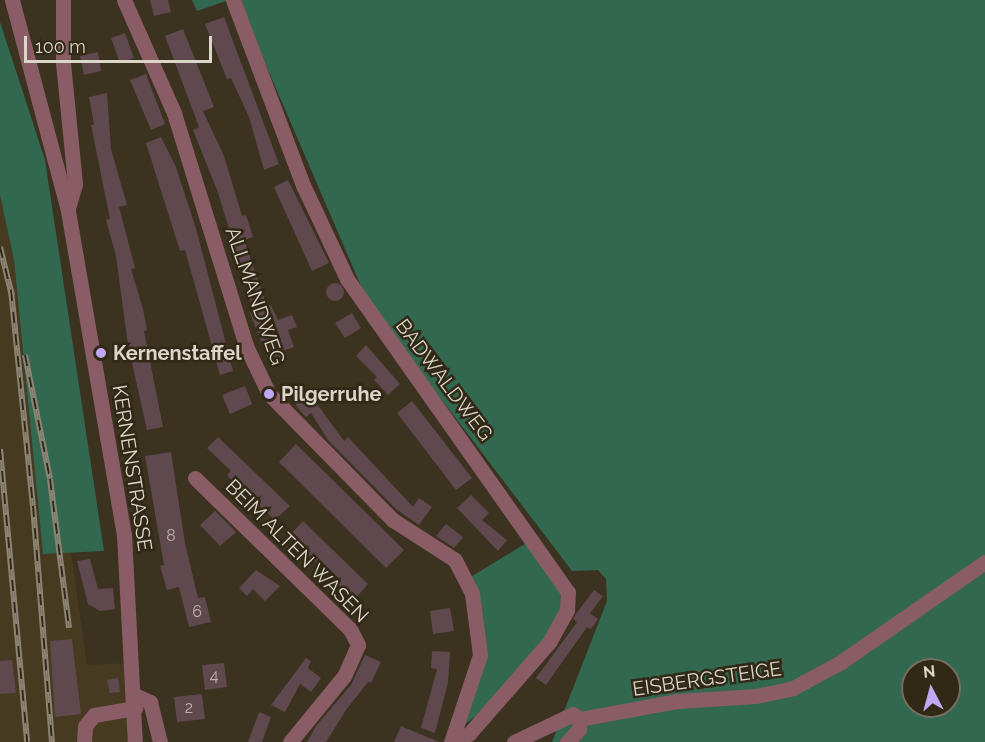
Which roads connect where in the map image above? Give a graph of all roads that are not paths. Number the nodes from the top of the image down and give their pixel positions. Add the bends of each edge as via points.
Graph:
1 (12, 0) edge
2 (63, 0) edge
3 (124, 0) edge
4 (233, 0) edge
5 (68, 211) junction
6 (195, 478) dead end
7 (985, 562) edge
8 (135, 702) junction
9 (580, 719) junction
10 (452, 741) edge
11 (84, 742) edge
12 (135, 742) edge
13 (160, 742) edge
14 (290, 742) edge
15 (514, 742) edge
16 (567, 742) edge

1 - 5 street
2 - 5 street, KERNENSTRASSE via 63,63 75,184
3 - 10 street, ALLMANDWEG via 174,113 246,346 269,394 393,519 454,560 472,594 480,655
4 - 10 street, BADWALDWEG via 303,185 347,279 568,592 567,610 550,641 470,734
5 - 8 street, KERNENSTRASSE via 124,535
6 - 14 street, BEIM ALTEN WASEN via 350,629 358,645 344,676
7 - 9 street, EISBERGSTEIGE via 841,662 793,688 756,696 677,701
8 - 11 street via 94,715 85,726
8 - 12 street, KERNENSTRASSE
8 - 13 street via 150,702
9 - 15 street, EISBERGSTEIGE via 573,714 557,718
9 - 16 street via 579,729

